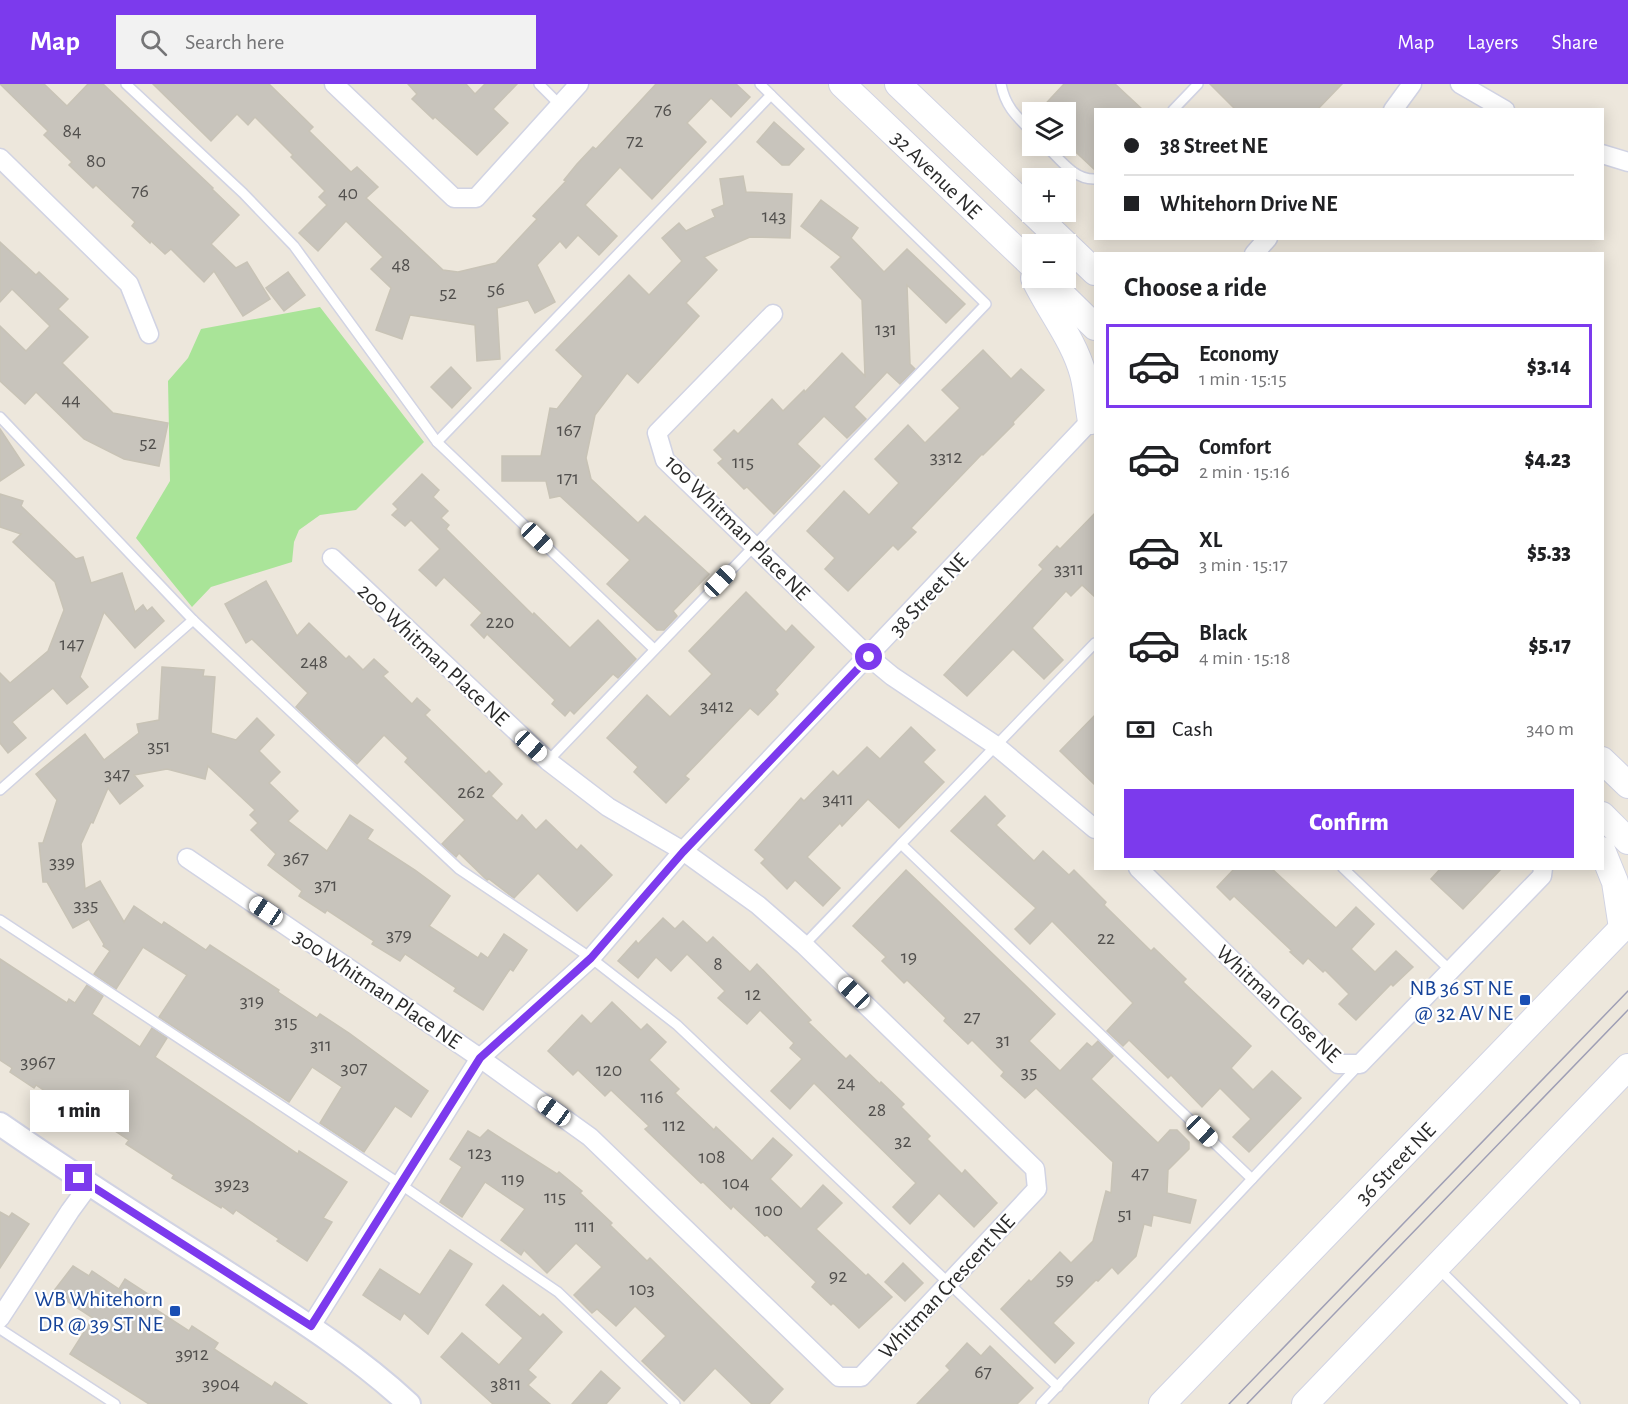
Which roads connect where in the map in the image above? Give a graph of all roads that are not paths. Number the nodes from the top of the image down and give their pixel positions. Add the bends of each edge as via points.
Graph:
1 (126, 84) edge
2 (334, 84) edge
3 (538, 84) edge
4 (579, 84) edge
5 (760, 84) edge
6 (842, 84) edge
7 (898, 84) edge
8 (1001, 84) edge
9 (1198, 84) edge
10 (1412, 84) edge
11 (1460, 84) edge
12 (771, 95) junction
13 (560, 105) junction
14 (1175, 108) edge
15 (1394, 108) edge
16 (1502, 108) edge
17 (1022, 122) edge
18 (1604, 155) edge
19 (1056, 156) edge
20 (0, 158) edge
21 (1628, 162) edge
22 (1094, 179) edge
23 (1266, 240) edge
24 (1256, 252) edge
25 (1022, 260) edge
26 (1094, 271) edge
27 (1039, 288) edge
28 (1055, 288) edge
29 (773, 314) dead end
30 (1094, 326) edge
31 (149, 334) dead end
32 (0, 417) edge
33 (1093, 418) edge
34 (437, 442) junction
35 (753, 547) junction
36 (332, 558) dead end
37 (194, 620) junction
38 (1094, 644) edge
39 (654, 649) junction
40 (869, 657) junction
41 (995, 745) junction
42 (548, 762) junction
43 (1604, 762) edge
44 (1628, 785) edge
45 (0, 790) edge
46 (1604, 817) edge
47 (1094, 828) edge
48 (1628, 841) edge
49 (901, 844) junction
50 (683, 852) junction
51 (1604, 854) edge
52 (187, 858) dead end
53 (1140, 870) edge
54 (1345, 870) edge
55 (1543, 870) edge
56 (0, 920) edge
57 (1625, 925) edge
58 (804, 945) junction
59 (591, 958) junction
60 (1450, 971) junction
61 (480, 1058) junction
62 (1360, 1064) junction
63 (1628, 1067) edge
64 (0, 1124) edge
65 (1251, 1179) junction
66 (400, 1184) junction
67 (89, 1185) junction
68 (1437, 1267) junction
69 (948, 1283) junction
70 (0, 1318) edge
71 (311, 1326) junction
72 (0, 1329) edge
73 (1058, 1386) junction
74 (115, 1404) edge
75 (409, 1404) edge
76 (675, 1404) edge
77 (1041, 1404) edge
78 (1162, 1404) edge
79 (1305, 1404) edge
80 (1575, 1404) edge

1 - 34 lane via 294,246
2 - 13 street via 454,198 476,198
3 - 13 lane
4 - 13 street
5 - 12 lane
6 - 25 main road, 32 Avenue NE
7 - 26 main road, 32 Avenue NE
8 - 17 lane via 1004,100
9 - 14 lane
10 - 15 street
11 - 16 street
12 - 34 lane
12 - 35 lane via 986,304
18 - 21 street
19 - 22 lane via 1075,174
20 - 31 street via 129,284
23 - 24 street
27 - 33 main road, 32 Avenue NE via 1073,349
28 - 30 main road
29 - 35 street, 100 Whitman Place NE via 657,433 665,460
32 - 37 lane
33 - 40 street, 38 Street NE
34 - 39 lane
35 - 39 lane
35 - 40 street, 100 Whitman Place NE
36 - 42 street, 200 Whitman Place NE
37 - 45 lane
37 - 59 lane via 459,869
38 - 41 lane
39 - 42 lane
40 - 41 street
40 - 50 street, 38 Street NE
41 - 47 street
41 - 49 lane
42 - 50 street, 200 Whitman Place NE via 608,807
43 - 44 main road
46 - 48 main road
49 - 58 lane
49 - 65 lane
50 - 58 street, Whitman Crescent NE via 758,905
50 - 59 street, 38 Street NE
51 - 57 main road
52 - 61 street, 300 Whitman Place NE
53 - 62 street, Whitman Close NE via 1338,1064
54 - 60 lane
55 - 60 street, Whitman Close NE via 1542,876
56 - 66 lane
57 - 78 main road, 36 Street NE
58 - 69 street, Whitman Crescent NE via 1035,1169 1037,1189
59 - 61 street, 38 Street NE
59 - 69 lane via 677,1025
60 - 62 street, Whitman Close NE
61 - 66 street, 38 Street NE
61 - 69 street, Whitman Crescent NE via 590,1137 839,1377 861,1377
62 - 65 lane
63 - 68 main road
64 - 67 street
65 - 73 lane
66 - 71 street, 38 Street NE
66 - 76 lane via 558,1292
67 - 70 street
67 - 71 street
68 - 79 main road
68 - 80 lane
69 - 73 lane
71 - 75 street via 380,1377
72 - 74 lane
73 - 77 lane

